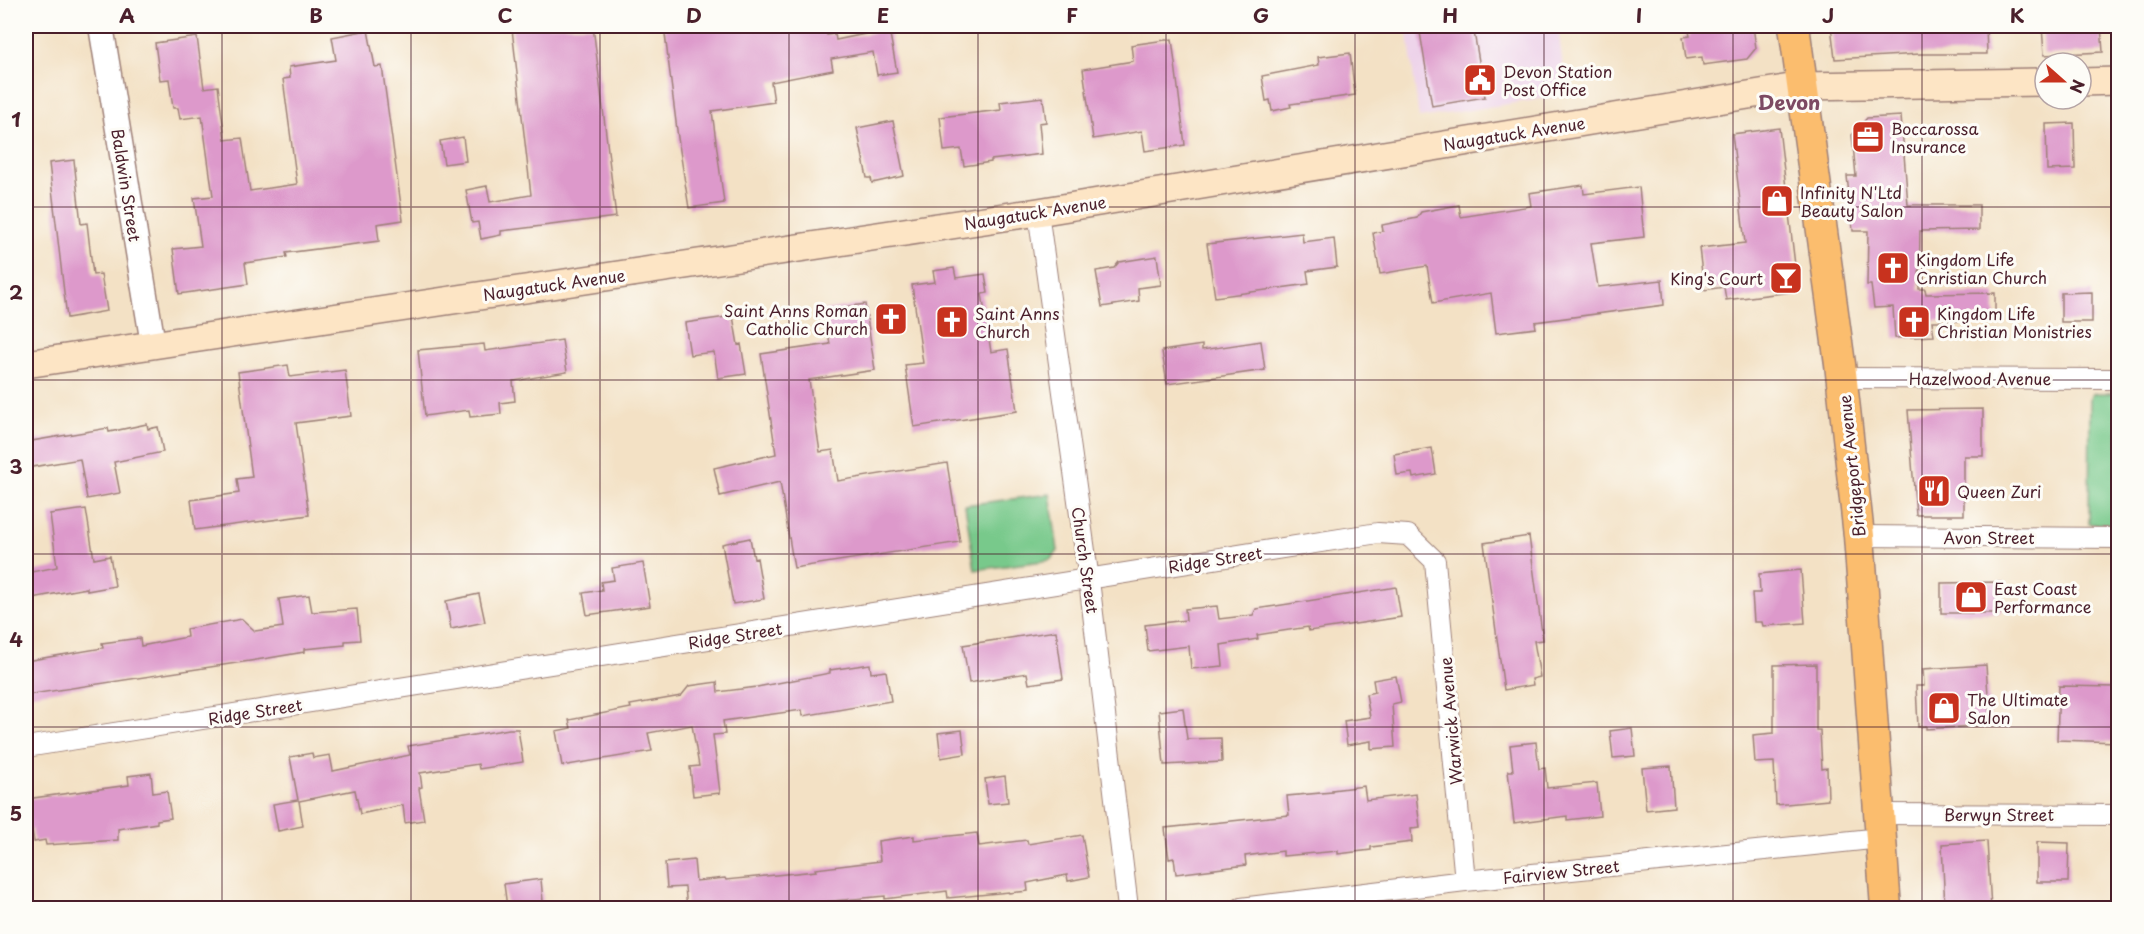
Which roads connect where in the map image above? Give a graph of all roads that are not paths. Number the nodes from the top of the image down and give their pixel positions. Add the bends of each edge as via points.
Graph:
1 (101, 26) edge
2 (1794, 26) edge
3 (2118, 81) edge
4 (2033, 82) edge
5 (2093, 82) edge
6 (1803, 86) junction
7 (1038, 212) junction
8 (153, 344) junction
9 (26, 364) edge
10 (1841, 378) junction
11 (2118, 379) edge
12 (1858, 536) junction
13 (2118, 538) edge
14 (1435, 561) joint
15 (1089, 579) junction
16 (26, 747) edge
17 (2118, 815) edge
18 (1880, 826) junction
19 (1465, 881) junction
20 (1128, 909) edge
21 (1241, 909) edge
22 (1886, 909) edge

1 - 8 street, Baldwin Street
2 - 6 main road, Bridgeport Avenue
3 - 5 main road
4 - 6 main road, Naugatuck Avenue
6 - 7 main road, Naugatuck Avenue
6 - 10 main road, Bridgeport Avenue
7 - 8 main road, Naugatuck Avenue
7 - 15 street, Church Street
8 - 9 main road, Naugatuck Avenue
10 - 11 street, Hazelwood Avenue
10 - 12 main road, Bridgeport Avenue
12 - 13 street, Avon Street
12 - 18 main road, Bridgeport Avenue
14 - 15 street, Ridge Street via 1408,535 1378,533
14 - 19 street, Warwick Avenue
15 - 16 street, Ridge Street
15 - 20 street, Church Street
17 - 18 street, Berwyn Street
18 - 19 street, Fairview Street
18 - 22 main road, Bridgeport Avenue
19 - 21 street, Fairview Street

